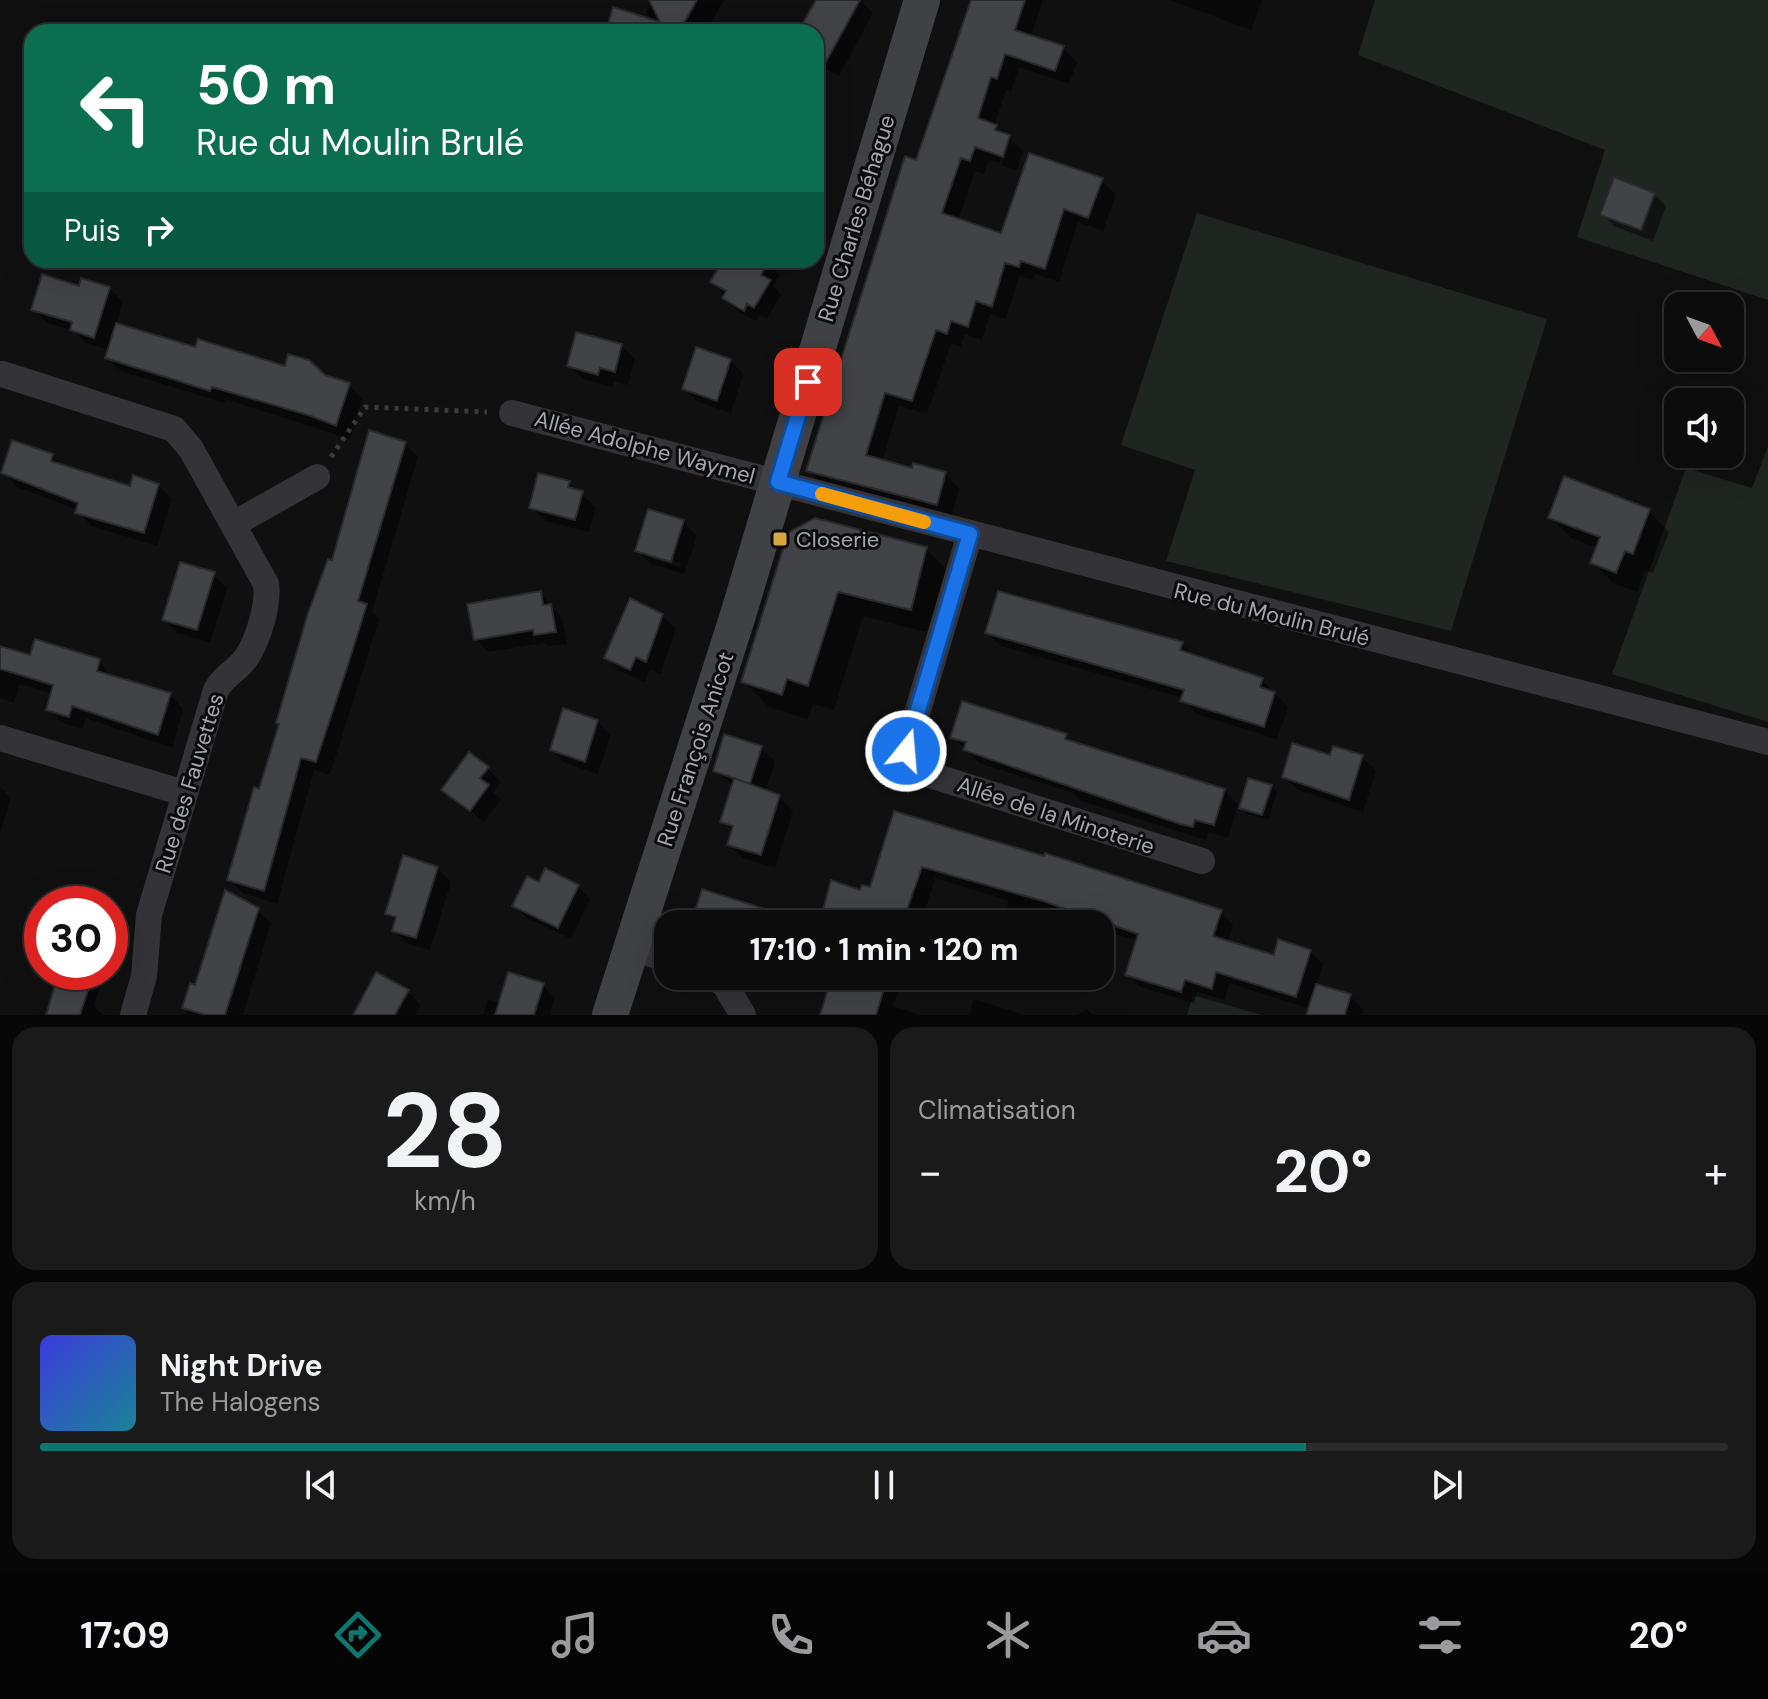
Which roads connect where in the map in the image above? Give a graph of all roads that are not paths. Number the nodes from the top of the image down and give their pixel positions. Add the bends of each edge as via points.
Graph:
1 (922, 0) edge
2 (2, 374) edge
3 (512, 413) road end
4 (317, 477) road end
5 (778, 482) junction
6 (234, 524) junction
7 (970, 534) junction
8 (0, 738) edge
9 (1768, 742) edge
10 (184, 793) junction
11 (1202, 861) dead end
12 (631, 947) junction
13 (654, 955) edge
14 (728, 990) edge
15 (133, 1015) edge
16 (610, 1015) edge
17 (743, 1015) edge

1 - 5 street, Rue Charles Béhague
2 - 6 street, Rue des Fauvettes via 174,429
3 - 5 street, Allée Adolphe Waymel
4 - 6 street
5 - 7 street, Rue du Moulin Brulé
5 - 12 street, Rue François Anicot
6 - 10 street, Rue des Fauvettes via 266,584 266,601 247,658 216,690
7 - 9 street, Rue du Moulin Brulé
7 - 11 street, Allée de la Minoterie via 906,751 921,772
8 - 10 street
10 - 15 street, Rue des Fauvettes via 146,926 144,976
12 - 13 street
12 - 16 street, Rue François Anicot
14 - 17 street

